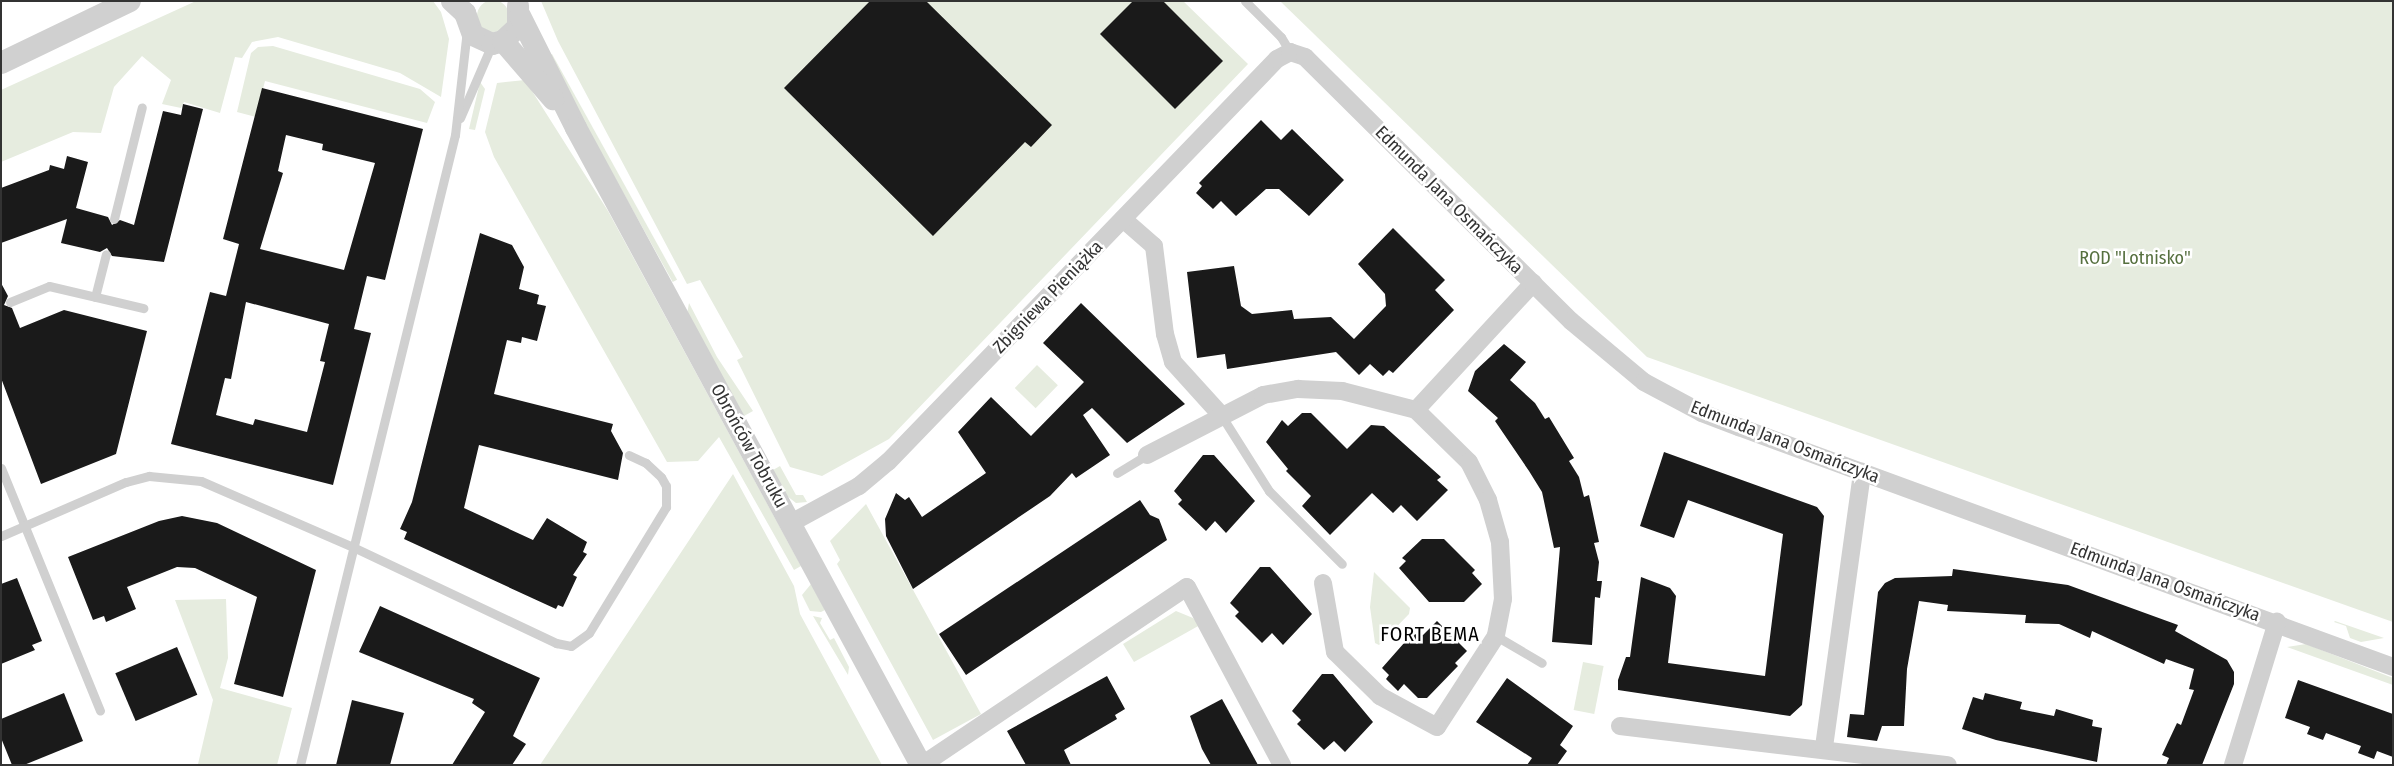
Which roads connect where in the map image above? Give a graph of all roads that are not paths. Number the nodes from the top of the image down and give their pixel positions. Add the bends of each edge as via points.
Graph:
1 (130, 1) edge
2 (1245, 1) edge
3 (518, 9) edge
4 (463, 10) edge
5 (498, 42) junction
6 (1290, 52) junction
7 (1, 63) edge
8 (142, 107) dead end
9 (456, 126) junction
10 (576, 128) junction
11 (114, 219) dead end
12 (1123, 219) junction
13 (106, 254) dead end
14 (1533, 282) junction
15 (95, 297) junction
16 (10, 302) dead end
17 (143, 308) dead end
18 (1416, 410) junction
19 (1221, 415) junction
20 (629, 455) dead end
21 (1147, 455) joint
22 (1, 468) edge
23 (1862, 472) junction
24 (1118, 473) dead end
25 (791, 524) junction
26 (24, 526) junction
27 (1, 536) edge
28 (352, 547) junction
29 (1342, 564) dead end
30 (1323, 583) dead end
31 (2277, 622) junction
32 (1496, 636) junction
33 (1542, 663) dead end
34 (2393, 667) edge
35 (100, 710) dead end
36 (1620, 726) dead end
37 (1824, 748) junction
38 (1916, 762) edge
39 (300, 765) edge
40 (921, 765) edge
41 (1282, 765) edge
42 (1948, 765) edge
43 (2233, 765) edge

1 - 7 street
2 - 6 lane, Edmunda Jana Osmańczyka via 1281,37
3 - 5 street via 518,27
3 - 10 street, Obrońców Tobruku
4 - 5 street, Obrońców Tobruku via 473,35
4 - 9 lane
5 - 9 lane
5 - 10 street, Obrońców Tobruku
6 - 12 street, Zbigniewa Pieniążka via 1277,59
6 - 14 street, Edmunda Jana Osmańczyka via 1305,57
8 - 11 lane
9 - 28 lane
10 - 25 street, Obrońców Tobruku
12 - 19 street via 1154,246 1165,334 1173,362
12 - 25 street, Zbigniewa Pieniążka via 888,462 859,486
13 - 15 lane
14 - 18 street
14 - 23 street, Edmunda Jana Osmańczyka via 1606,354 1644,382 1702,413
15 - 16 lane via 49,286
15 - 17 lane
18 - 19 street via 1342,391 1298,389 1263,396
18 - 32 street via 1468,462 1488,500 1500,551 1503,599
19 - 21 street via 1182,440
19 - 29 lane via 1269,491
20 - 28 lane via 646,463 661,477 666,486 666,507 589,633 576,645 556,643
21 - 24 lane
22 - 26 lane
23 - 31 street, Edmunda Jana Osmańczyka
23 - 37 street
25 - 40 street, Obrońców Tobruku
26 - 27 lane
26 - 28 lane via 126,482 150,476 176,477 228,492
26 - 35 lane
28 - 39 lane
30 - 32 street via 1335,652 1380,696 1437,727
31 - 34 street, Edmunda Jana Osmańczyka
31 - 43 street
32 - 33 lane
36 - 37 street
37 - 38 street
38 - 42 street
40 - 41 street via 1187,587

